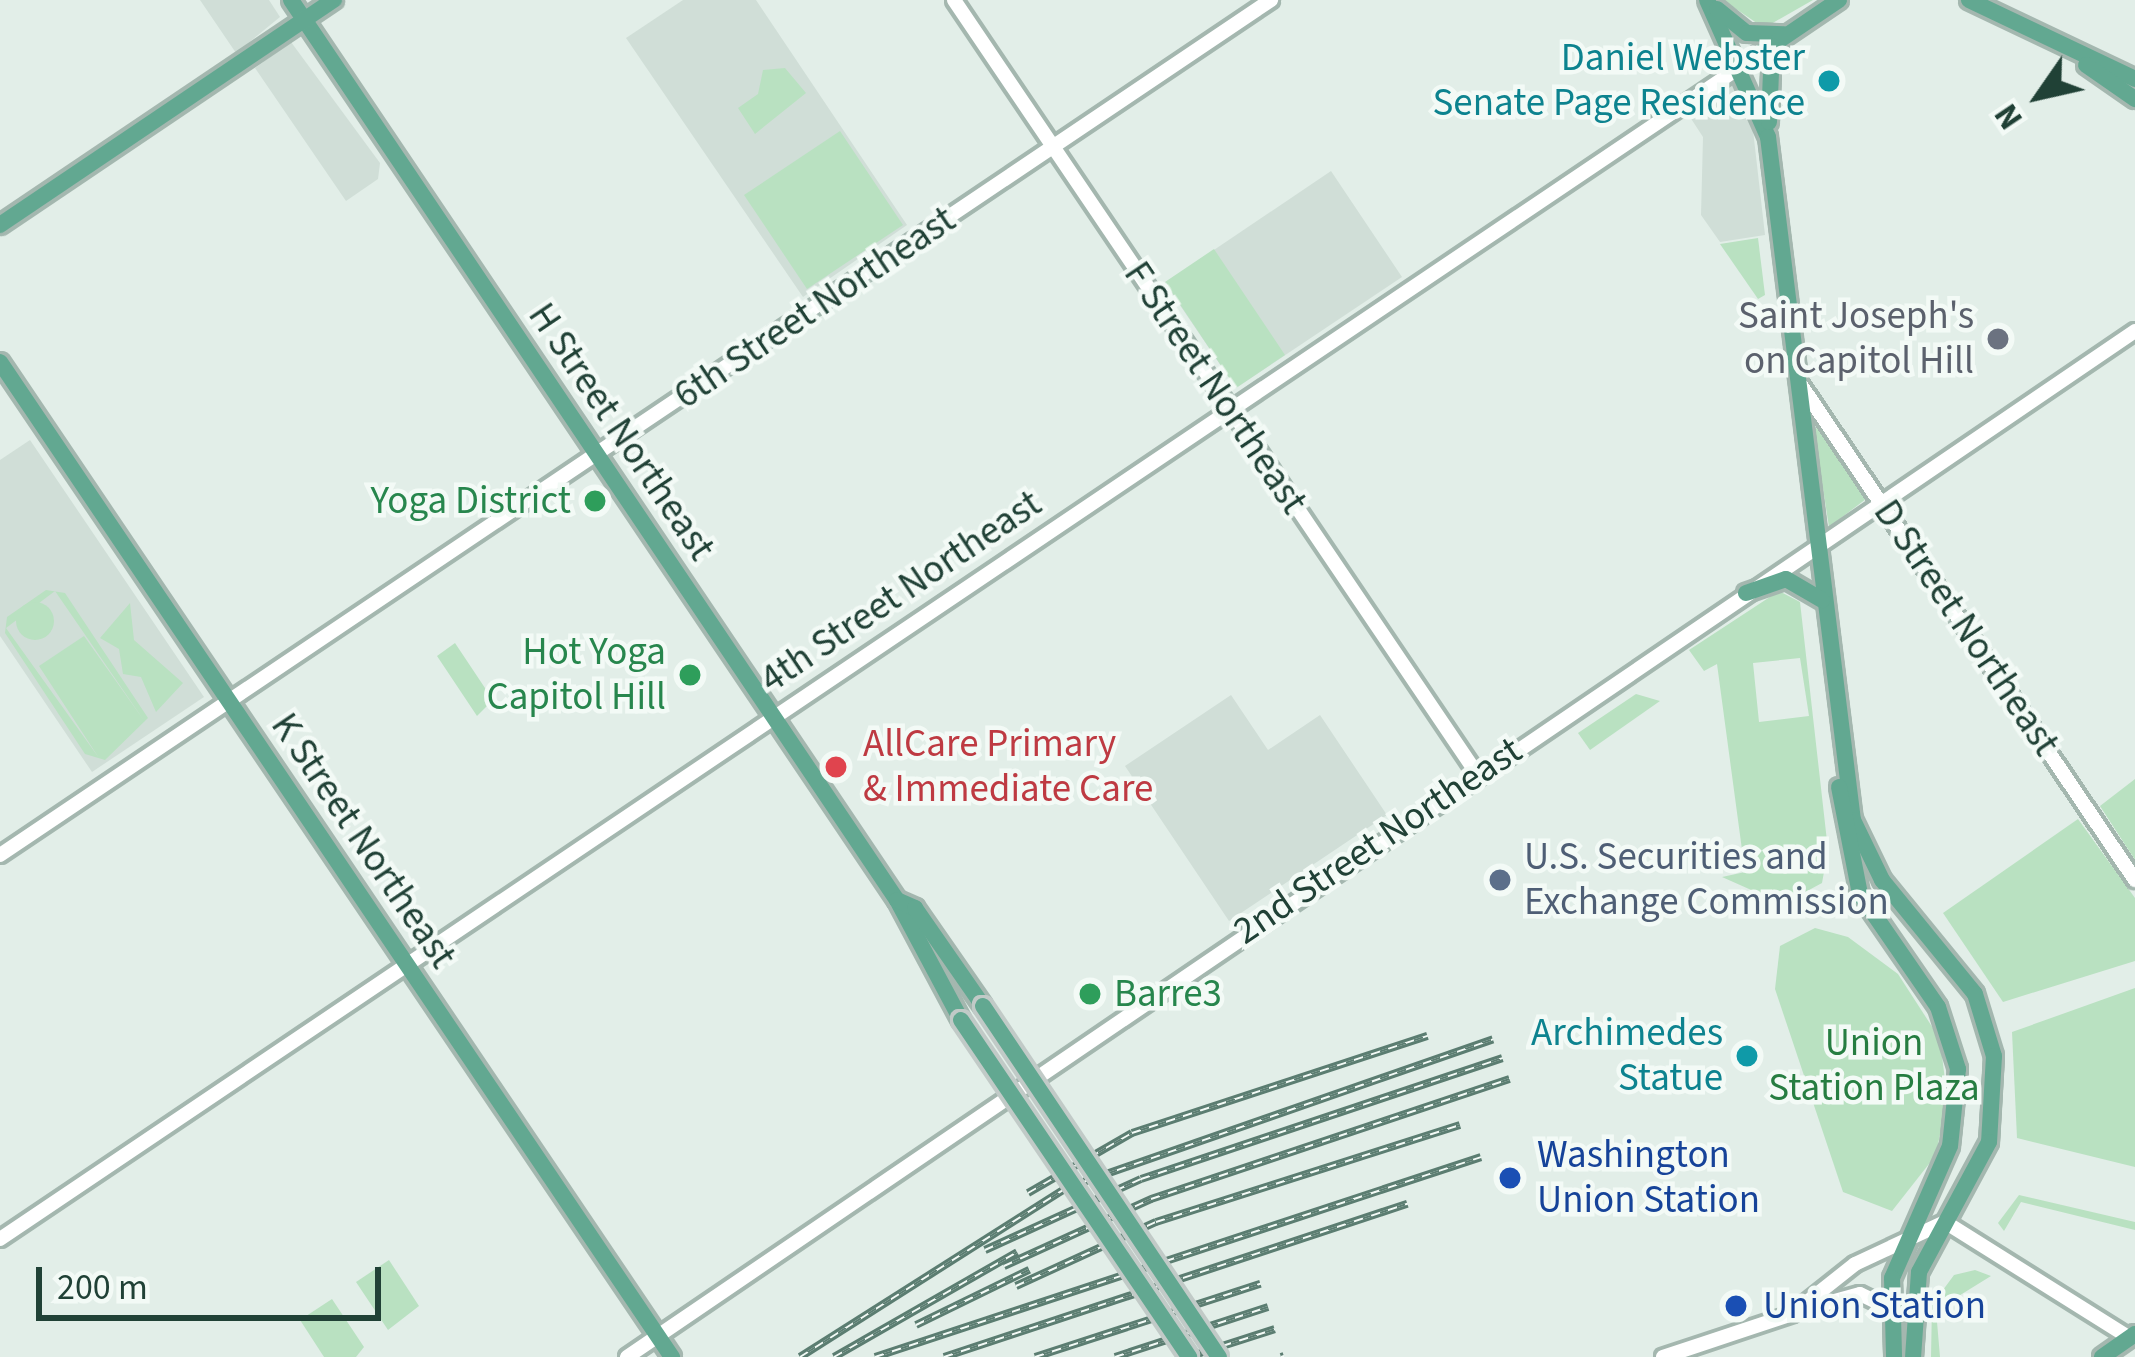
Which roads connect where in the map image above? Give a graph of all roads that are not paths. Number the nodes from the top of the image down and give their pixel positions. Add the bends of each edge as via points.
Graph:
1 (291, 0) edge
2 (334, 0) edge
3 (955, 0) edge
4 (1271, 0) edge
5 (1707, 0) edge
6 (1839, 0) edge
7 (1969, 0) edge
8 (305, 20) junction
9 (1790, 33) junction
10 (1772, 46) junction
11 (2086, 64) junction
12 (1743, 65) junction
13 (2135, 80) edge
14 (2135, 99) edge
15 (1768, 137) junction
16 (1052, 147) junction
17 (0, 225) edge
18 (2135, 331) edge
19 (0, 362) edge
20 (1796, 378) junction
21 (1229, 410) junction
22 (596, 454) junction
23 (1882, 501) junction
24 (1815, 546) junction
25 (1746, 593) junction
26 (1822, 599) junction
27 (228, 701) junction
28 (773, 718) junction
29 (1840, 768) junction
30 (1477, 775) junction
31 (0, 855) edge
32 (2135, 880) edge
33 (897, 900) junction
34 (407, 964) junction
35 (1942, 1171) junction
36 (1945, 1222) junction
37 (1905, 1234) junction
38 (0, 1239) edge
39 (1889, 1308) junction
40 (1792, 1314) junction
41 (658, 1336) junction
42 (2133, 1338) edge
43 (627, 1357) edge
44 (672, 1357) edge
45 (1189, 1357) edge
46 (1219, 1357) edge
47 (1663, 1357) edge
48 (1894, 1357) edge
49 (1913, 1357) edge
50 (2102, 1357) edge

1 - 8 main road, H Street Northeast
2 - 8 main road
3 - 16 street, F Street Northeast
4 - 16 street, 6th Street Northeast
5 - 9 main road via 1747,33
5 - 12 main road
6 - 9 main road, 4th Street Northeast
7 - 11 main road
8 - 17 main road
8 - 22 main road, H Street Northeast
9 - 10 main road, 4th Street Northeast
10 - 12 main road, 4th Street Northeast
10 - 15 main road
11 - 13 main road
11 - 14 main road
12 - 15 main road
12 - 21 street, 4th Street Northeast
15 - 20 main road
16 - 21 street, F Street Northeast
16 - 22 street, 6th Street Northeast
18 - 23 street, 2nd Street Northeast
19 - 27 main road, K Street Northeast
20 - 23 street, D Street Northeast
20 - 24 main road
21 - 28 street, 4th Street Northeast
21 - 30 street, F Street Northeast
22 - 27 street, 6th Street Northeast
22 - 28 main road, H Street Northeast
23 - 24 street, 2nd Street Northeast
23 - 32 street, D Street Northeast
24 - 25 street, 2nd Street Northeast
24 - 26 main road
25 - 26 main road via 1786,580
25 - 30 street, 2nd Street Northeast
26 - 29 main road
27 - 31 street, 6th Street Northeast
27 - 34 main road, K Street Northeast
28 - 33 main road, H Street Northeast
28 - 34 street, 4th Street Northeast
29 - 35 main road via 1850,866 1954,1046 1959,1095
29 - 36 main road via 1865,851 1975,994 1995,1066 1989,1142
30 - 41 street, 2nd Street Northeast
33 - 45 main road, H Street Northeast, bridge via 898,920 961,1020
33 - 46 main road, H Street Northeast, bridge via 915,908
34 - 38 street, 4th Street Northeast
34 - 41 main road, K Street Northeast
35 - 36 main road
35 - 37 main road
36 - 37 street
36 - 42 street
36 - 49 main road via 1916,1286
37 - 39 main road
37 - 40 street
39 - 40 street via 1855,1294
39 - 48 main road
40 - 47 street
41 - 43 street, 2nd Street Northeast
41 - 44 main road, K Street Northeast
42 - 50 main road

